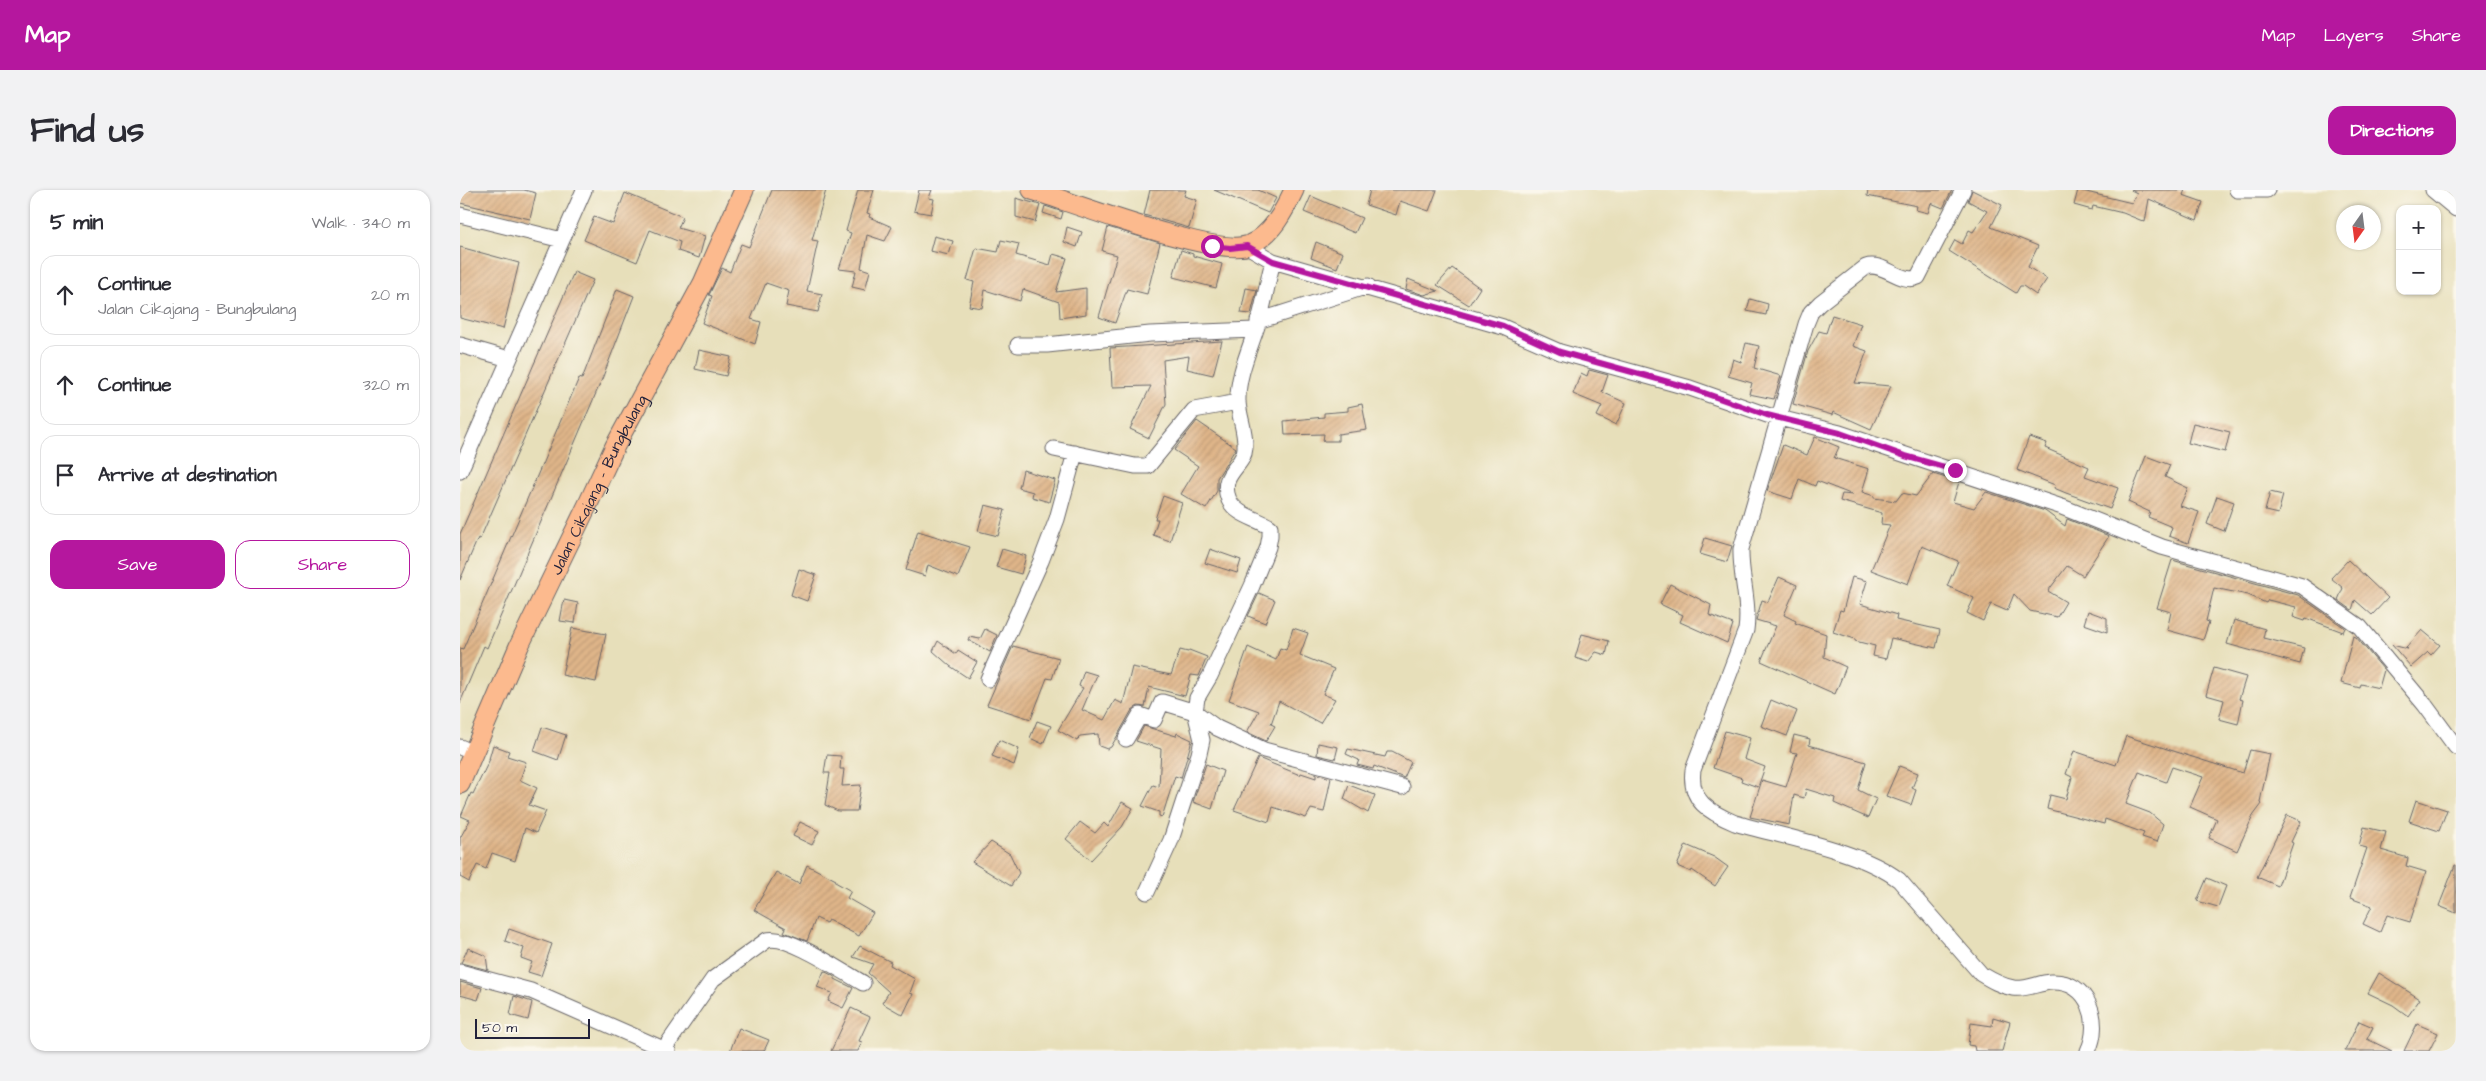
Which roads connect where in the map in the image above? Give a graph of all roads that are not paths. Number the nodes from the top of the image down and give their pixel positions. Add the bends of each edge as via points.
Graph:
1 (584, 190) edge
2 (744, 190) edge
3 (1032, 190) edge
4 (1294, 190) edge
5 (1963, 190) edge
6 (2238, 190) edge
7 (2267, 190) edge
8 (2434, 190) edge
9 (2456, 209) edge
10 (460, 215) edge
11 (562, 240) junction
12 (1247, 246) junction
13 (1273, 261) junction
14 (1368, 286) junction
15 (1257, 326) junction
16 (460, 345) edge
17 (1018, 345) dead end
18 (509, 359) junction
19 (1238, 402) junction
20 (1779, 418) junction
21 (1054, 449) dead end
22 (1075, 453) junction
23 (462, 462) edge
24 (988, 679) dead end
25 (1194, 712) junction
26 (1126, 739) dead end
27 (2456, 747) edge
28 (467, 750) edge
29 (460, 784) edge
30 (1402, 787) dead end
31 (1147, 892) dead end
32 (460, 972) edge
33 (863, 983) dead end
34 (666, 1050) edge
35 (2088, 1051) edge

1 - 11 street
2 - 28 main road, Jalan Cikajang - Bungbulang via 703,283 611,454
3 - 12 main road via 1212,246
4 - 12 main road via 1271,228
5 - 20 street via 1918,276 1908,279 1871,265 1811,312
6 - 7 street
8 - 9 street
10 - 11 street
11 - 18 street
12 - 13 street
13 - 14 street
13 - 15 street
14 - 15 street
14 - 20 street via 1503,326 1560,352 1690,388
15 - 17 street
15 - 19 street via 1240,381
16 - 18 street
18 - 23 street
19 - 22 street via 1194,410 1148,466
19 - 25 street via 1245,448 1243,458 1226,482 1226,492 1234,507 1270,526 1270,536 1252,586 1197,698
20 - 27 street via 1840,433 1963,473 2062,507 2162,547 2302,586 2360,627
20 - 35 street via 1741,549 1748,614 1746,630 1693,770 1693,792 1720,816 1735,822 1884,868 1899,880 1981,974 1997,984 2014,988 2051,982 2066,984 2078,991 2089,1002 2094,1018 2095,1032
21 - 22 street
22 - 24 street via 1044,553
25 - 26 street via 1162,702 1154,720 1140,715
25 - 30 street via 1217,728 1264,750
25 - 31 street via 1202,740 1199,754 1171,840
28 - 29 main road, Jalan Cikajang - Bungbulang
32 - 34 street via 531,991
33 - 34 street via 792,944 773,938 767,940 713,979

